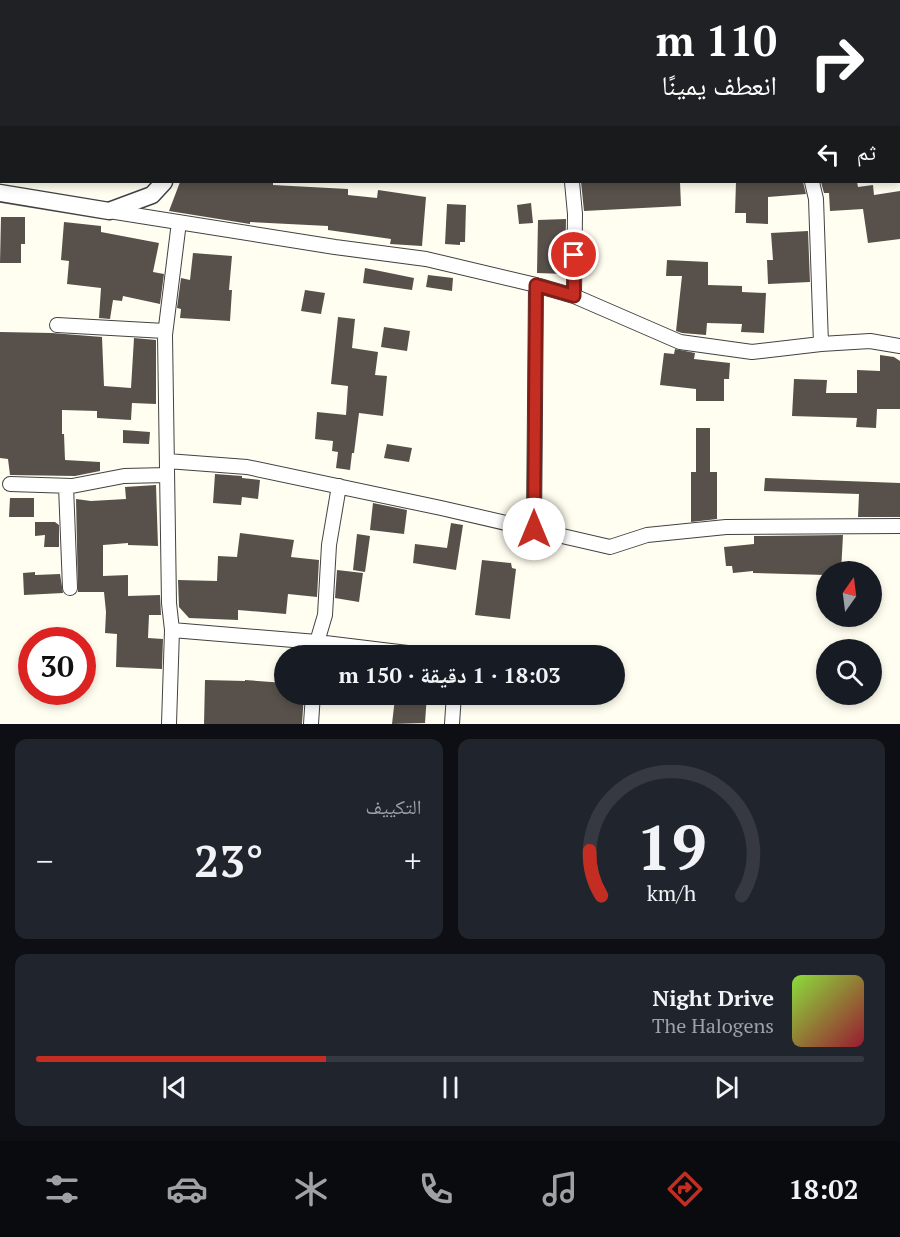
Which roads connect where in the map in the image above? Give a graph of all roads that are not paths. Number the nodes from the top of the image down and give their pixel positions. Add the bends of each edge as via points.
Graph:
1 (163, 183) edge
2 (572, 183) edge
3 (812, 183) edge
4 (0, 193) edge
5 (109, 211) junction
6 (179, 222) junction
7 (536, 285) junction
8 (574, 296) junction
9 (57, 325) dead end
10 (165, 331) junction
11 (821, 344) junction
12 (900, 346) edge
13 (167, 468) junction
14 (10, 484) dead end
15 (66, 486) junction
16 (339, 486) junction
17 (900, 526) edge
18 (534, 529) junction
19 (70, 588) dead end
20 (172, 630) junction
21 (286, 645) edge
22 (317, 645) edge
23 (312, 705) edge
24 (453, 705) edge
25 (169, 724) edge
26 (311, 724) edge
27 (452, 724) edge

1 - 5 street via 152,195
2 - 8 street
3 - 11 street
4 - 5 street
5 - 6 street
6 - 7 street via 426,259
6 - 10 street
7 - 8 street
7 - 18 street
8 - 11 street via 680,342 752,352
9 - 10 street
10 - 13 street
11 - 12 street via 870,341
13 - 15 street
13 - 16 street via 246,467
13 - 20 street
14 - 15 street
15 - 19 street
16 - 18 street
16 - 22 street via 329,544 325,615
17 - 18 street via 726,527 647,535 610,547
20 - 21 street
20 - 25 street
23 - 26 street
24 - 27 street

